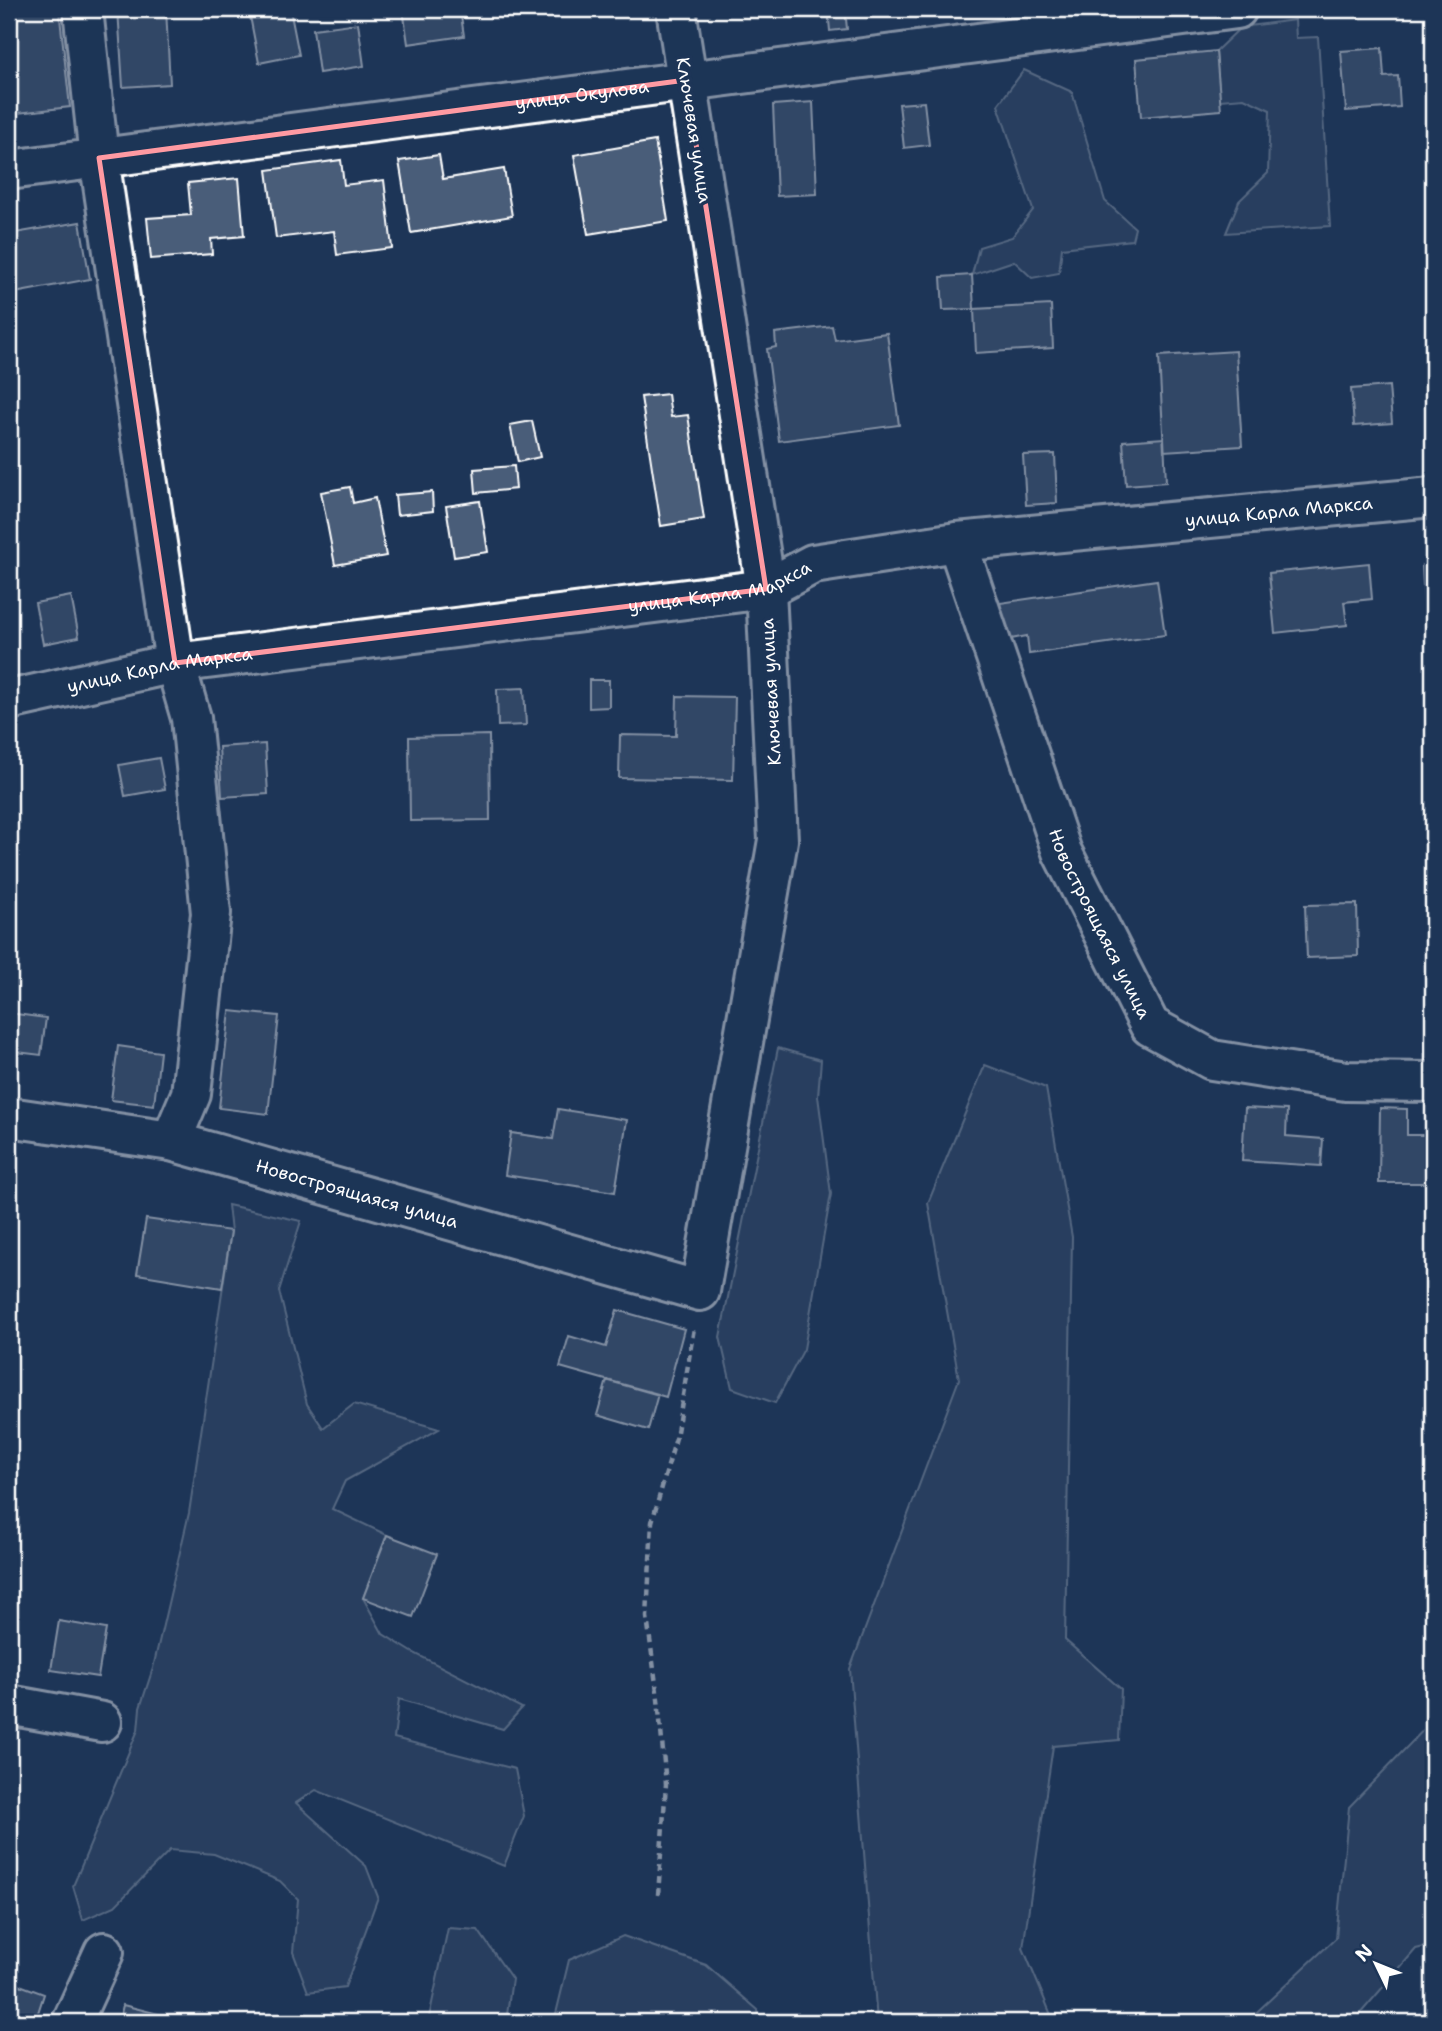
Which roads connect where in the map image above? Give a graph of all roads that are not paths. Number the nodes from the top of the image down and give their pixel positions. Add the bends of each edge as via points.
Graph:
1 (83, 9) edge
2 (676, 9) edge
3 (1237, 9) edge
4 (686, 80) junction
5 (99, 158) junction
6 (9, 170) edge
7 (1433, 497) edge
8 (957, 542) junction
9 (766, 589) junction
10 (175, 663) junction
11 (9, 700) edge
12 (1433, 1082) edge
13 (9, 1117) edge
14 (172, 1141) junction
15 (700, 1291) joint
16 (9, 1705) edge
17 (102, 1723) dead end
18 (104, 1952) dead end
19 (72, 2022) edge

1 - 5 street
2 - 4 street, Ключевая улица
3 - 4 street, улица Окулова
4 - 5 street, улица Окулова
4 - 9 street, Ключевая улица
5 - 6 street, улица Окулова
5 - 10 street
7 - 8 street, улица Карла Маркса
8 - 9 street, улица Карла Маркса via 813,564
8 - 12 street, Новостроящаяся улица via 1062,852 1150,1026 1212,1060 1346,1082
9 - 10 street, улица Карла Маркса
9 - 15 street, Ключевая улица via 778,840
10 - 11 street, улица Карла Маркса
10 - 14 street via 191,718 211,913 191,1094
13 - 14 street, Новостроящаяся улица
14 - 15 street, Новостроящаяся улица
16 - 17 street
18 - 19 street

